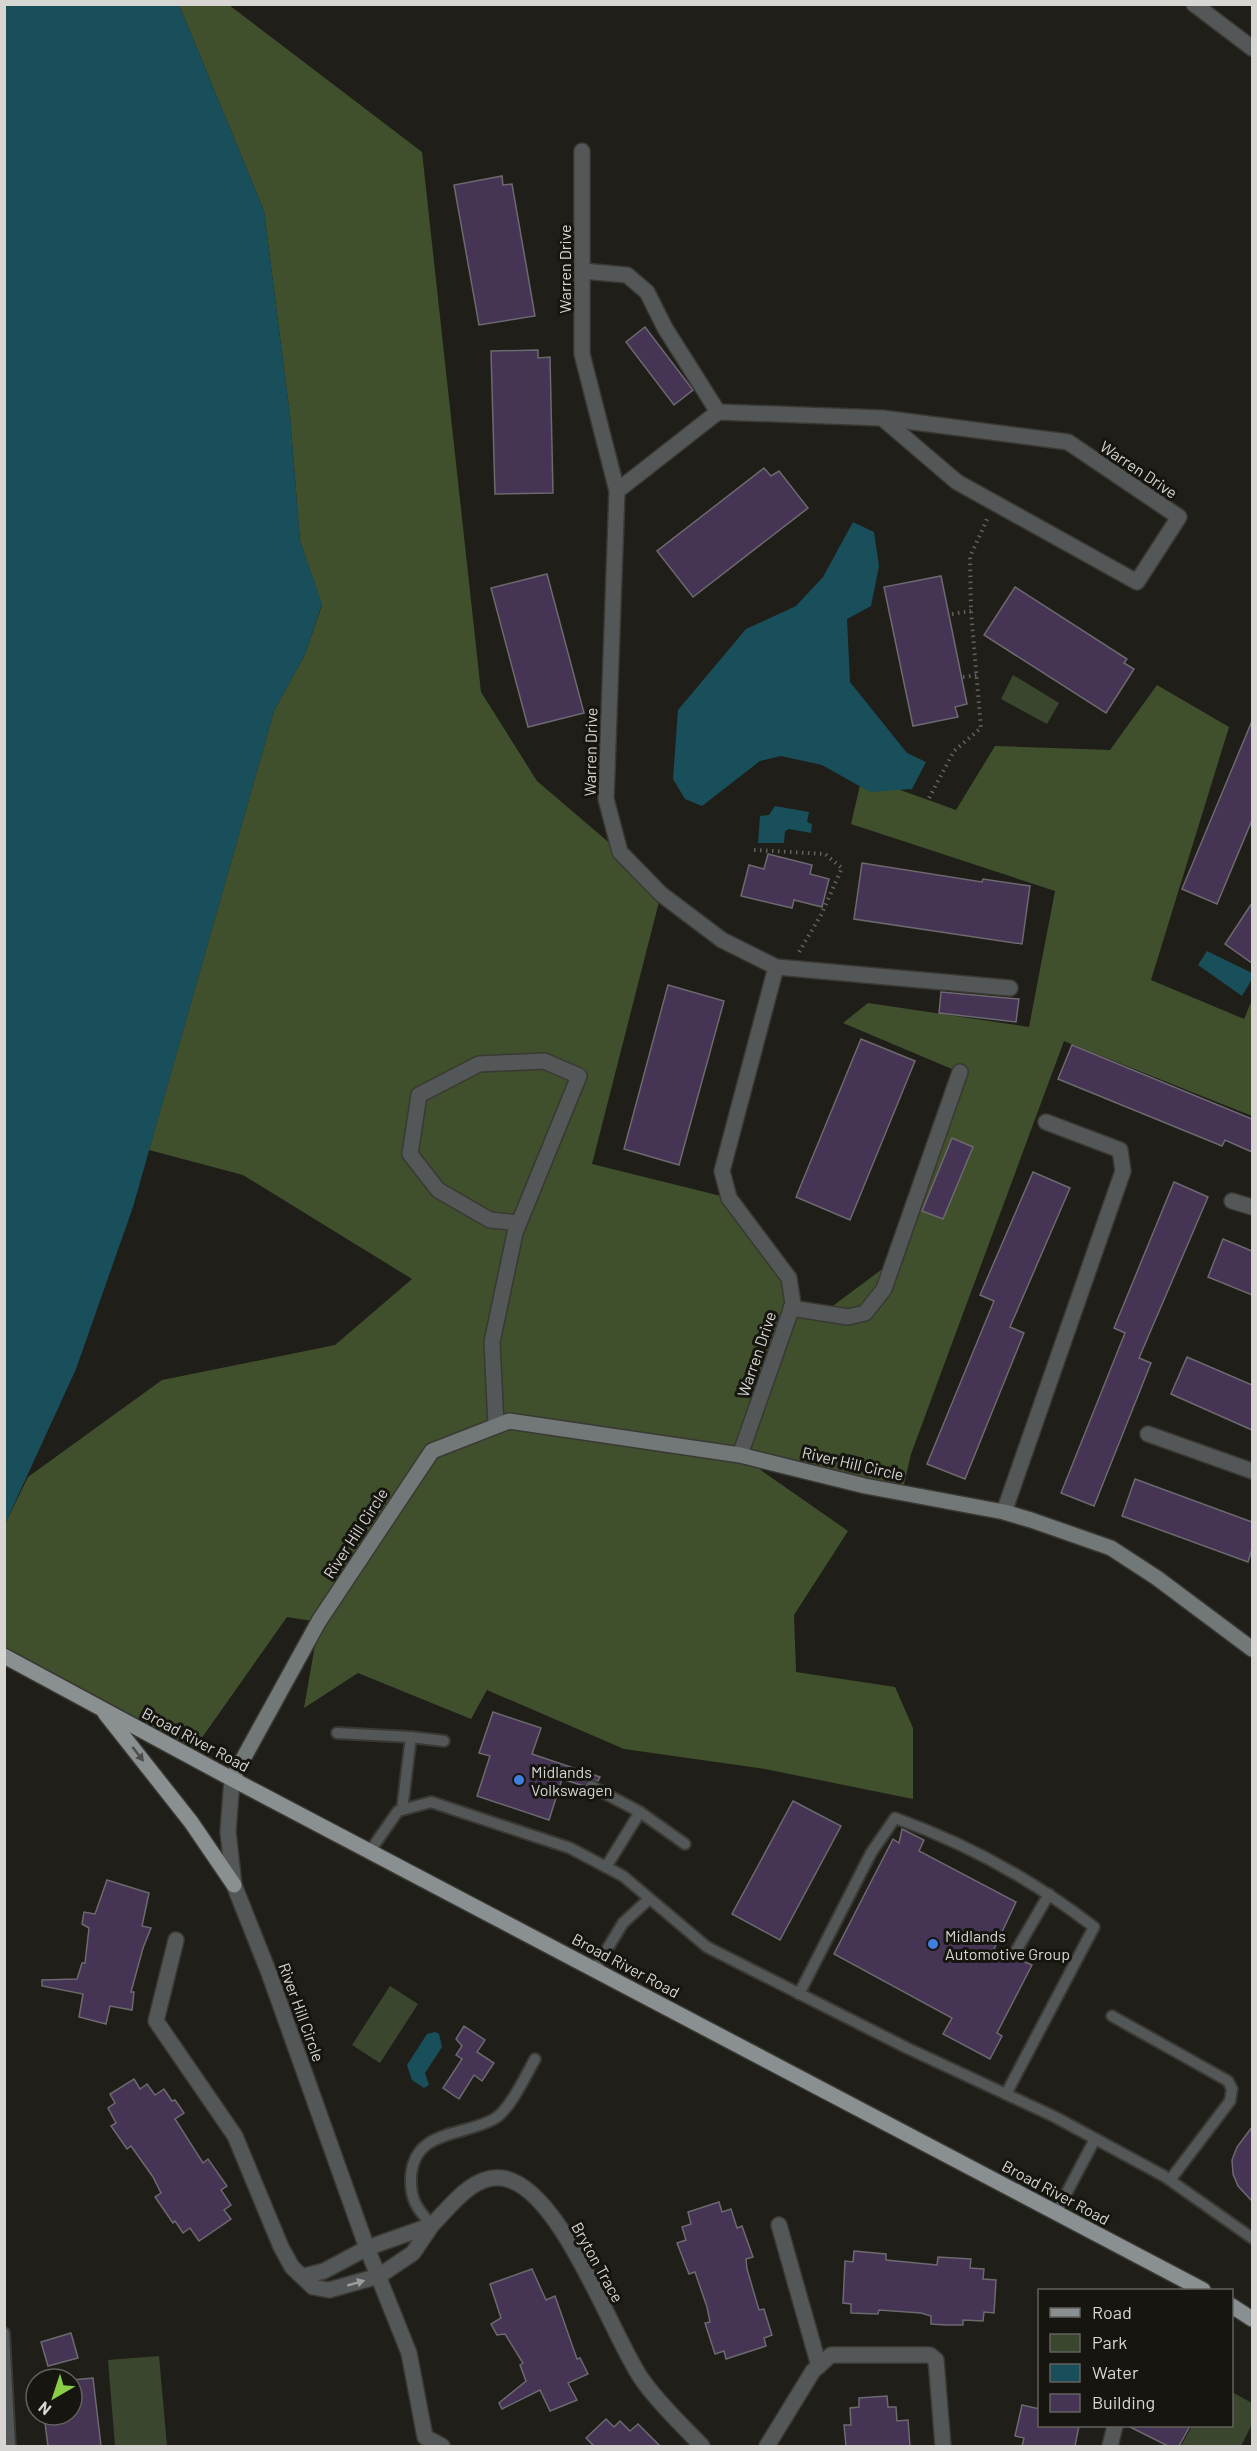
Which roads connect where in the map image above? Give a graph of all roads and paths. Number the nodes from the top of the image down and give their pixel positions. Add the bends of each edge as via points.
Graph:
1 (1194, 4) edge
2 (1252, 48) edge
3 (582, 151) dead end
4 (582, 271) junction
5 (718, 412) junction
6 (882, 418) junction
7 (617, 491) junction
8 (995, 502) junction
9 (971, 611) junction
10 (952, 614) dead end
11 (978, 675) junction
12 (963, 677) dead end
13 (929, 798) dead end
14 (754, 850) dead end
15 (783, 968) junction
16 (1010, 988) dead end
17 (960, 1072) dead end
18 (1046, 1122) dead end
19 (1232, 1201) dead end
20 (1252, 1208) edge
21 (519, 1223) junction
22 (791, 1308) junction
23 (496, 1426) junction
24 (1148, 1434) dead end
25 (740, 1455) junction
26 (1252, 1471) edge
27 (1004, 1512) junction
28 (1252, 1649) edge
29 (4, 1656) edge
30 (102, 1708) junction
31 (337, 1733) dead end
32 (411, 1737) junction
33 (444, 1741) dead end
34 (232, 1779) junction
35 (591, 1786) dead end
36 (402, 1810) junction
37 (639, 1812) junction
38 (685, 1844) dead end
39 (370, 1851) junction
40 (606, 1867) junction
41 (234, 1885) junction
42 (1049, 1894) junction
43 (649, 1899) junction
44 (176, 1940) dead end
45 (1016, 1951) dead end
46 (595, 1969) junction
47 (799, 1994) junction
48 (1112, 2016) dead end
49 (536, 2059) dead end
50 (1006, 2094) junction
51 (1095, 2139) junction
52 (1170, 2180) junction
53 (1056, 2213) junction
54 (432, 2224) junction
55 (779, 2225) dead end
56 (1252, 2238) edge
57 (367, 2248) junction
58 (304, 2276) junction
59 (379, 2276) junction
60 (1201, 2289) edge
61 (1233, 2307) edge
62 (1252, 2319) edge
63 (4, 2332) edge
64 (819, 2366) junction
65 (6, 2381) edge
66 (1115, 2427) edge
67 (423, 2442) edge
68 (10, 2446) edge
69 (442, 2446) edge
70 (702, 2446) edge
71 (767, 2446) edge
72 (942, 2446) edge
73 (1110, 2446) edge

1 - 2 street
3 - 4 street, Warren Drive
4 - 5 street via 627,275 647,292
4 - 7 street, Warren Drive via 582,354
5 - 6 street, Warren Drive
5 - 7 street
6 - 8 street, Warren Drive via 957,482
6 - 8 street, Warren Drive via 1068,442 1179,517 1137,582
7 - 15 street, Warren Drive via 606,799 620,852 661,894 722,940
8 - 9 path via 970,554
9 - 10 path
9 - 11 path
11 - 12 path
11 - 13 path via 981,728 954,751
14 - 15 path via 825,854 842,868 821,915
15 - 16 street, Warren Drive
15 - 22 street, Warren Drive via 722,1172 729,1198 789,1278
17 - 22 street via 884,1289 866,1313 848,1317
18 - 27 street via 1120,1150 1123,1171
19 - 20 street
21 - 21 street via 579,1076 544,1061 479,1064 419,1095 410,1154 438,1190 490,1220
21 - 23 street via 492,1342
22 - 25 street, Warren Drive
23 - 25 street, River Hill Circle via 509,1420
23 - 34 street, River Hill Circle via 432,1451 319,1622
24 - 26 street
25 - 27 street, River Hill Circle via 865,1486
27 - 28 street, River Hill Circle via 1111,1548
29 - 30 main road, Broad River Road
30 - 34 main road, Broad River Road
30 -> 41 main road via 191,1822
31 - 32 lane
32 - 33 lane
32 - 36 lane
34 - 39 main road, Broad River Road
34 - 41 street, River Hill Circle via 228,1832
35 - 37 lane
36 - 39 lane via 388,1823
36 - 40 lane via 431,1802 570,1848
37 - 38 lane
37 - 40 lane
39 - 46 main road, Broad River Road
40 - 43 lane
41 - 57 street, River Hill Circle
42 - 45 lane
42 - 47 lane via 1000,1863 895,1818 871,1853
42 - 50 lane via 1094,1927
43 - 46 lane via 623,1923
43 - 47 lane via 707,1947
44 - 58 street, Bryton Trace via 156,2021 235,2136 281,2247 292,2266
46 - 53 main road, Broad River Road
47 - 50 lane
48 - 52 lane via 1228,2081 1232,2089 1230,2101
49 - 54 lane via 495,2119 432,2141 417,2154 412,2163 414,2207
50 - 51 lane
51 - 52 lane
51 - 53 lane
52 - 56 lane
53 - 60 main road, Broad River Road
54 - 57 street, Bryton Trace
54 - 59 street, Bryton Trace via 413,2253
54 - 70 street, Bryton Trace via 475,2183 501,2178 528,2189 571,2245 642,2380
55 - 64 street
57 - 58 street, Bryton Trace via 324,2271
57 - 59 street, River Hill Circle
58 -> 59 street, Bryton Trace via 313,2287 329,2290
59 - 67 street, River Hill Circle via 409,2353
61 - 62 main road
63 - 65 lane
64 - 71 street
64 - 72 street via 831,2355 930,2355 936,2360
65 - 68 lane
66 - 73 street
67 - 69 street, River Hill Circle

